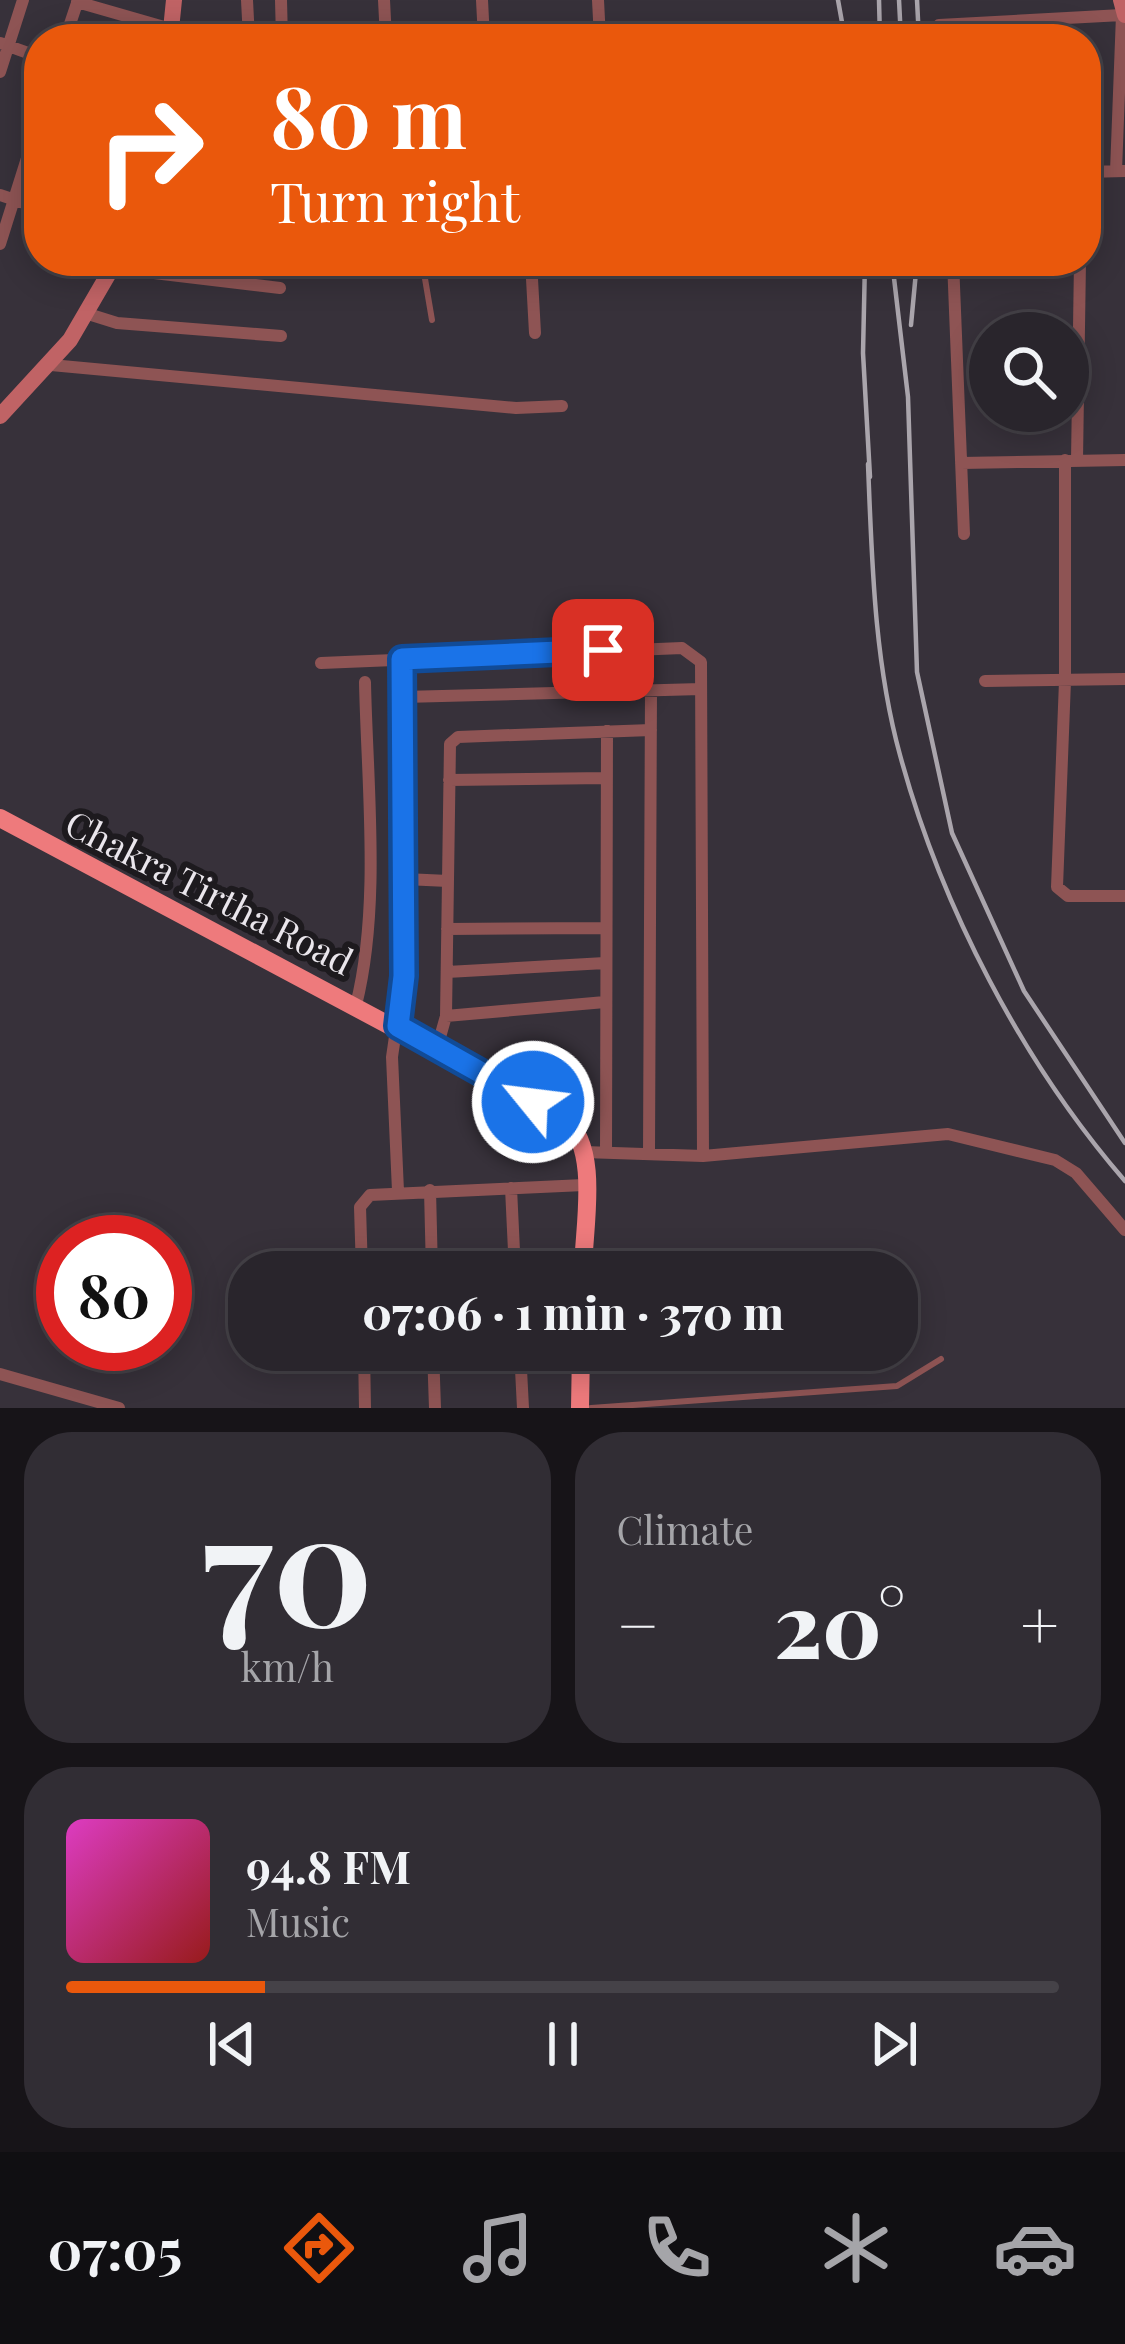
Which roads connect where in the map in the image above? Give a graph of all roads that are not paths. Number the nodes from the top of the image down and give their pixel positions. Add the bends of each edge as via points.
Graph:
1 (22, 0) edge
2 (78, 1) edge
3 (1123, 10) edge
4 (142, 24) edge
5 (951, 24) edge
6 (4, 45) edge
7 (0, 72) edge
8 (24, 156) edge
9 (1120, 171) edge
10 (7, 197) edge
11 (0, 244) edge
12 (107, 276) edge
13 (197, 276) edge
14 (425, 276) edge
15 (532, 276) edge
16 (954, 276) edge
17 (1079, 276) edge
18 (280, 288) dead end
19 (86, 314) junction
20 (433, 320) dead end
21 (535, 333) dead end
22 (280, 336) dead end
23 (51, 365) junction
24 (562, 406) dead end
25 (0, 416) edge
26 (1071, 460) junction
27 (1125, 460) edge
28 (961, 463) junction
29 (964, 534) dead end
30 (402, 659) junction
31 (321, 663) dead end
32 (1125, 679) edge
33 (985, 681) dead end
34 (1065, 681) junction
35 (365, 682) dead end
36 (701, 688) junction
37 (651, 690) junction
38 (403, 697) junction
39 (651, 730) junction
40 (607, 731) junction
41 (606, 778) junction
42 (449, 779) junction
43 (0, 818) edge
44 (404, 879) junction
45 (448, 881) junction
46 (1125, 896) edge
47 (605, 928) junction
48 (447, 929) junction
49 (605, 964) junction
50 (447, 971) junction
51 (604, 1002) junction
52 (356, 1005) junction
53 (446, 1016) junction
54 (398, 1026) junction
55 (437, 1048) junction
56 (584, 1152) junction
57 (606, 1153) junction
58 (649, 1154) junction
59 (703, 1156) junction
60 (584, 1185) junction
61 (511, 1188) junction
62 (430, 1190) junction
63 (398, 1191) junction
64 (1125, 1230) edge
65 (362, 1251) edge
66 (431, 1251) edge
67 (514, 1251) edge
68 (583, 1251) edge
69 (941, 1359) dead end
70 (364, 1371) edge
71 (434, 1371) edge
72 (521, 1371) edge
73 (581, 1371) edge
74 (0, 1374) edge
75 (118, 1408) edge
76 (365, 1408) edge
77 (434, 1408) edge
78 (523, 1408) edge
79 (580, 1408) edge
80 (591, 1408) edge

1 - 6 street
2 - 4 street
3 - 5 street
3 - 9 street
6 - 7 street
8 - 10 street
10 - 11 street
12 - 19 main road
13 - 18 street
14 - 20 lane
15 - 21 street
16 - 28 street
17 - 26 street
19 - 22 street
19 - 23 main road
23 - 24 street
23 - 25 main road
26 - 27 street
26 - 28 street
26 - 34 street
28 - 29 street
30 - 31 street
30 - 36 street via 682,648 701,662
30 - 38 street
32 - 34 street
33 - 34 street
34 - 46 street via 1057,887 1068,896
35 - 52 street via 368,855
36 - 37 street
36 - 59 street
37 - 38 street
37 - 39 street
38 - 44 street
39 - 40 street
39 - 58 street
40 - 41 street
40 - 42 street via 458,737 450,744
41 - 42 street
41 - 47 street
42 - 45 street
43 - 52 highway, Chakra Tirtha Road
44 - 45 street
44 - 54 street
45 - 48 street
47 - 48 street
47 - 49 street
48 - 50 street
49 - 50 street
49 - 51 street
50 - 53 street
51 - 53 street
51 - 57 street
52 - 54 highway, Chakra Tirtha Road
53 - 55 street
54 - 55 highway, Chakra Tirtha Road
54 - 63 street
55 - 56 highway, Chakra Tirtha Road via 566,1119
56 - 57 street
56 - 60 highway
57 - 58 street
58 - 59 street
59 - 64 street via 948,1134 1055,1160
60 - 61 street
60 - 68 highway
61 - 62 street
61 - 67 street
62 - 63 street
62 - 66 street
63 - 65 street via 363,1199
69 - 80 lane via 897,1386
70 - 76 street
71 - 77 street
72 - 78 street
73 - 79 highway
74 - 75 street

